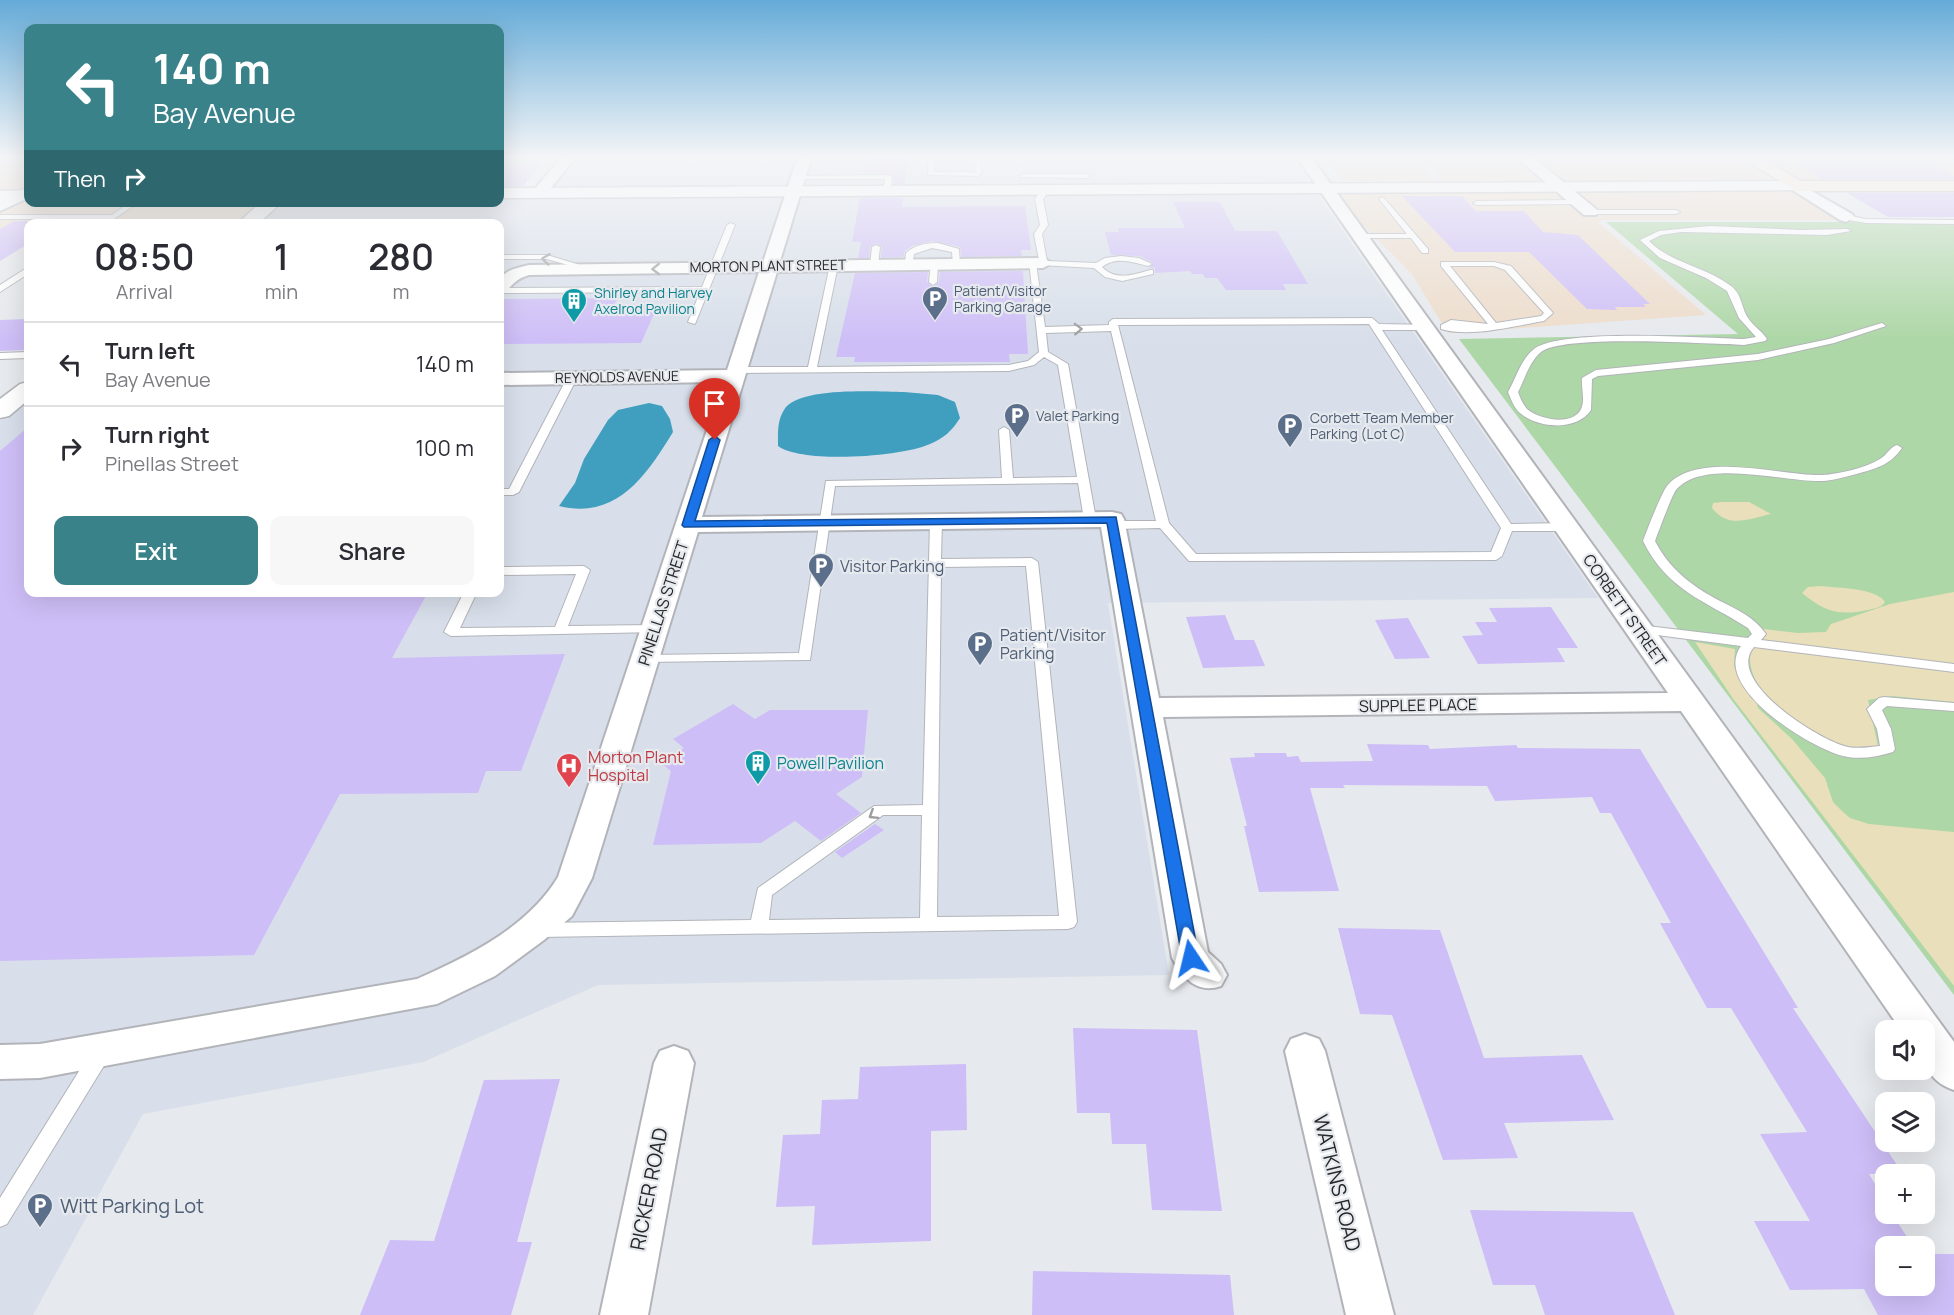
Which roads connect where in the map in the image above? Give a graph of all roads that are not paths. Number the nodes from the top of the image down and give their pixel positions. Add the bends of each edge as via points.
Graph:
1 (114, 217) edge
2 (785, 217) edge
3 (1043, 217) edge
4 (1347, 217) edge
5 (1398, 217) edge
6 (1838, 217) edge
7 (111, 219) edge
8 (1954, 222) edge
9 (1847, 224) junction
10 (731, 225) dead end
11 (1360, 236) junction
12 (1413, 236) junction
13 (876, 247) dead end
14 (1425, 250) dead end
15 (504, 257) edge
16 (1038, 263) junction
17 (874, 264) junction
18 (909, 264) junction
19 (934, 264) junction
20 (957, 264) junction
21 (770, 265) junction
22 (834, 265) junction
23 (1098, 266) junction
24 (714, 268) junction
25 (591, 269) junction
26 (24, 274) edge
27 (933, 282) dead end
28 (504, 284) edge
29 (0, 289) edge
30 (706, 289) junction
31 (504, 290) edge
32 (692, 322) dead end
33 (1494, 326) junction
34 (1882, 326) dead end
35 (1377, 327) junction
36 (1434, 327) junction
37 (1114, 328) junction
38 (1041, 330) junction
39 (1044, 353) junction
40 (24, 355) edge
41 (0, 356) edge
42 (813, 369) junction
43 (736, 373) junction
44 (572, 378) junction
45 (504, 379) edge
46 (24, 392) edge
47 (3, 407) edge
48 (1004, 430) dead end
49 (1897, 448) dead end
50 (1084, 480) junction
51 (1008, 481) junction
52 (504, 492) edge
53 (936, 521) junction
54 (1105, 521) junction
55 (825, 523) junction
56 (1163, 524) junction
57 (688, 525) junction
58 (1567, 527) junction
59 (1507, 528) junction
60 (935, 563) junction
61 (504, 571) edge
62 (468, 597) edge
63 (654, 628) junction
64 (1639, 629) junction
65 (560, 631) junction
66 (1753, 643) junction
67 (645, 659) junction
68 (1954, 668) edge
69 (1690, 702) junction
70 (1954, 707) edge
71 (1146, 708) junction
72 (930, 810) junction
73 (928, 924) junction
74 (759, 927) junction
75 (531, 930) junction
76 (1208, 975) dead end
77 (1916, 1020) edge
78 (1935, 1047) edge
79 (103, 1050) junction
80 (1305, 1051) dead end
81 (0, 1062) edge
82 (674, 1063) dead end
83 (1954, 1074) edge
84 (0, 1217) edge
85 (624, 1315) edge
86 (1370, 1315) edge

1 - 7 lane
2 - 21 street, PINELLAS STREET
3 - 16 lane
4 - 11 street, CORBETT STREET
5 - 12 lane
6 - 9 street
8 - 9 lane
9 - 34 lane via 1651,234 1644,240 1651,250 1732,291 1744,320 1762,339 1551,344 1534,354 1513,392 1524,411 1534,417 1544,421 1572,420 1583,415 1589,402 1587,378 1596,373 1758,357
10 - 24 lane
11 - 12 lane
11 - 36 street, CORBETT STREET
12 - 14 lane
13 - 17 lane
25 -> 15 lane via 547,257
16 - 20 street, MORTON PLANT STREET
16 - 23 lane
16 - 38 lane
17 - 18 street, MORTON PLANT STREET
17 - 22 street, MORTON PLANT STREET
18 - 19 street, MORTON PLANT STREET
18 - 20 lane via 914,250 936,246 956,251
19 - 20 street, MORTON PLANT STREET
19 - 27 lane
21 - 22 street, MORTON PLANT STREET
21 - 24 street, MORTON PLANT STREET
21 - 43 street, PINELLAS STREET
22 - 42 lane
23 - 23 lane via 1103,273 1119,278 1137,277 1149,268 1117,259
24 -> 25 street, MORTON PLANT STREET
24 - 30 lane
25 - 28 street, MORTON PLANT STREET via 518,272
26 - 29 lane
30 - 31 lane
30 - 32 lane
33 - 33 lane via 1466,291 1444,264 1494,264 1508,268 1549,313 1544,318
33 - 36 lane via 1460,323
35 - 36 lane
35 - 37 lane via 1372,321 1113,322
35 - 59 lane
36 - 58 street, CORBETT STREET
38 -> 37 lane
37 - 56 lane
38 - 39 lane
39 - 42 lane via 1032,363 1009,368
39 - 50 lane via 1063,364
40 - 41 lane
42 - 43 lane
43 - 44 street, REYNOLDS AVENUE
43 - 57 street, PINELLAS STREET
44 - 45 street, REYNOLDS AVENUE
44 - 52 lane via 513,492
46 - 47 street
48 - 51 lane
49 - 66 lane via 1890,459 1881,463 1826,478 1733,470 1702,472 1686,477 1670,489 1649,541 1656,560 1677,580 1754,625 1759,634
50 - 51 lane
50 - 54 lane
51 - 55 lane via 830,483
53 - 54 street
53 - 55 street
53 - 60 lane
54 - 56 lane
54 - 71 street
55 - 57 street
55 - 67 lane via 805,657
56 - 59 lane via 1194,558 1496,556
57 - 63 street, PINELLAS STREET
58 - 59 lane
58 - 64 street, CORBETT STREET
60 - 72 lane
60 - 73 lane via 1032,562 1068,922
61 - 65 lane via 584,570
62 - 65 lane via 451,632
63 - 65 lane
63 - 67 street, PINELLAS STREET
64 - 66 lane
64 - 69 street, CORBETT STREET
66 - 68 lane
66 - 70 lane via 1743,653 1742,664 1750,684 1777,715 1812,739 1844,751 1867,754 1888,749 1874,709 1884,701
67 - 75 street, PINELLAS STREET via 575,878 560,906
69 - 71 street, SUPPLEE PLACE
69 - 77 street, CORBETT STREET
71 - 76 street via 1191,958
72 - 73 lane
72 -> 74 lane via 880,810 764,892
73 - 74 lane
74 - 75 lane
75 - 79 street, PINELLAS STREET via 482,966 423,993
78 - 83 street, CORBETT STREET
79 - 81 street, PINELLAS STREET via 40,1061
79 - 84 lane
80 - 86 street, WATKINS ROAD
82 - 85 street, RICKER ROAD

